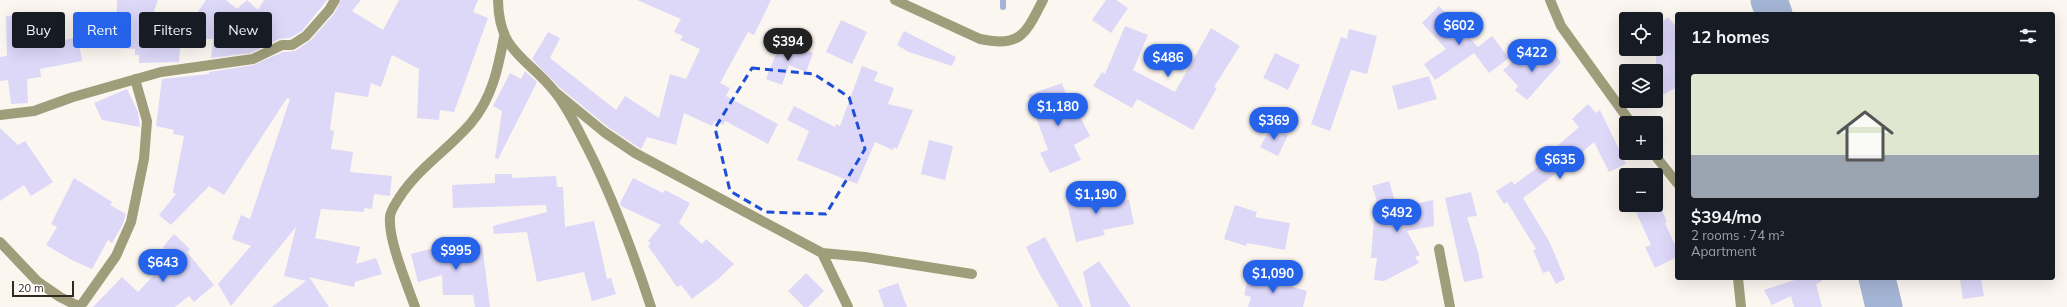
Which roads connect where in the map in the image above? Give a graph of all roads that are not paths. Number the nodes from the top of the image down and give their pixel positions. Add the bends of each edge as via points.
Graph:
1 (335, 0) edge
2 (498, 0) edge
3 (896, 0) edge
4 (1043, 0) edge
5 (1550, 0) edge
6 (504, 37) junction
7 (135, 79) junction
8 (554, 91) junction
9 (0, 115) edge
10 (1626, 116) edge
11 (1659, 160) edge
12 (1675, 180) edge
13 (0, 242) edge
14 (1439, 249) dead end
15 (822, 252) junction
16 (972, 274) dead end
17 (1738, 280) edge
18 (415, 307) edge
19 (651, 307) edge
20 (848, 307) edge
21 (1450, 307) edge
22 (1741, 307) edge

1 - 7 street via 306,36 292,45 282,45 253,59 161,72
2 - 6 street via 499,22
3 - 4 street via 980,39 1007,42 1019,37 1028,28
5 - 10 street via 1561,26
6 - 8 street via 517,54
6 - 18 street via 493,87 484,104 470,124 410,181 390,215 395,247
7 - 9 street via 34,111
7 - 13 street via 147,121 144,159 131,222 116,256 80,307 38,282
8 - 15 street via 604,132 635,153
8 - 19 street via 570,113 593,159 629,240
11 - 12 street
14 - 21 street
15 - 16 street
15 - 20 street
17 - 22 street

